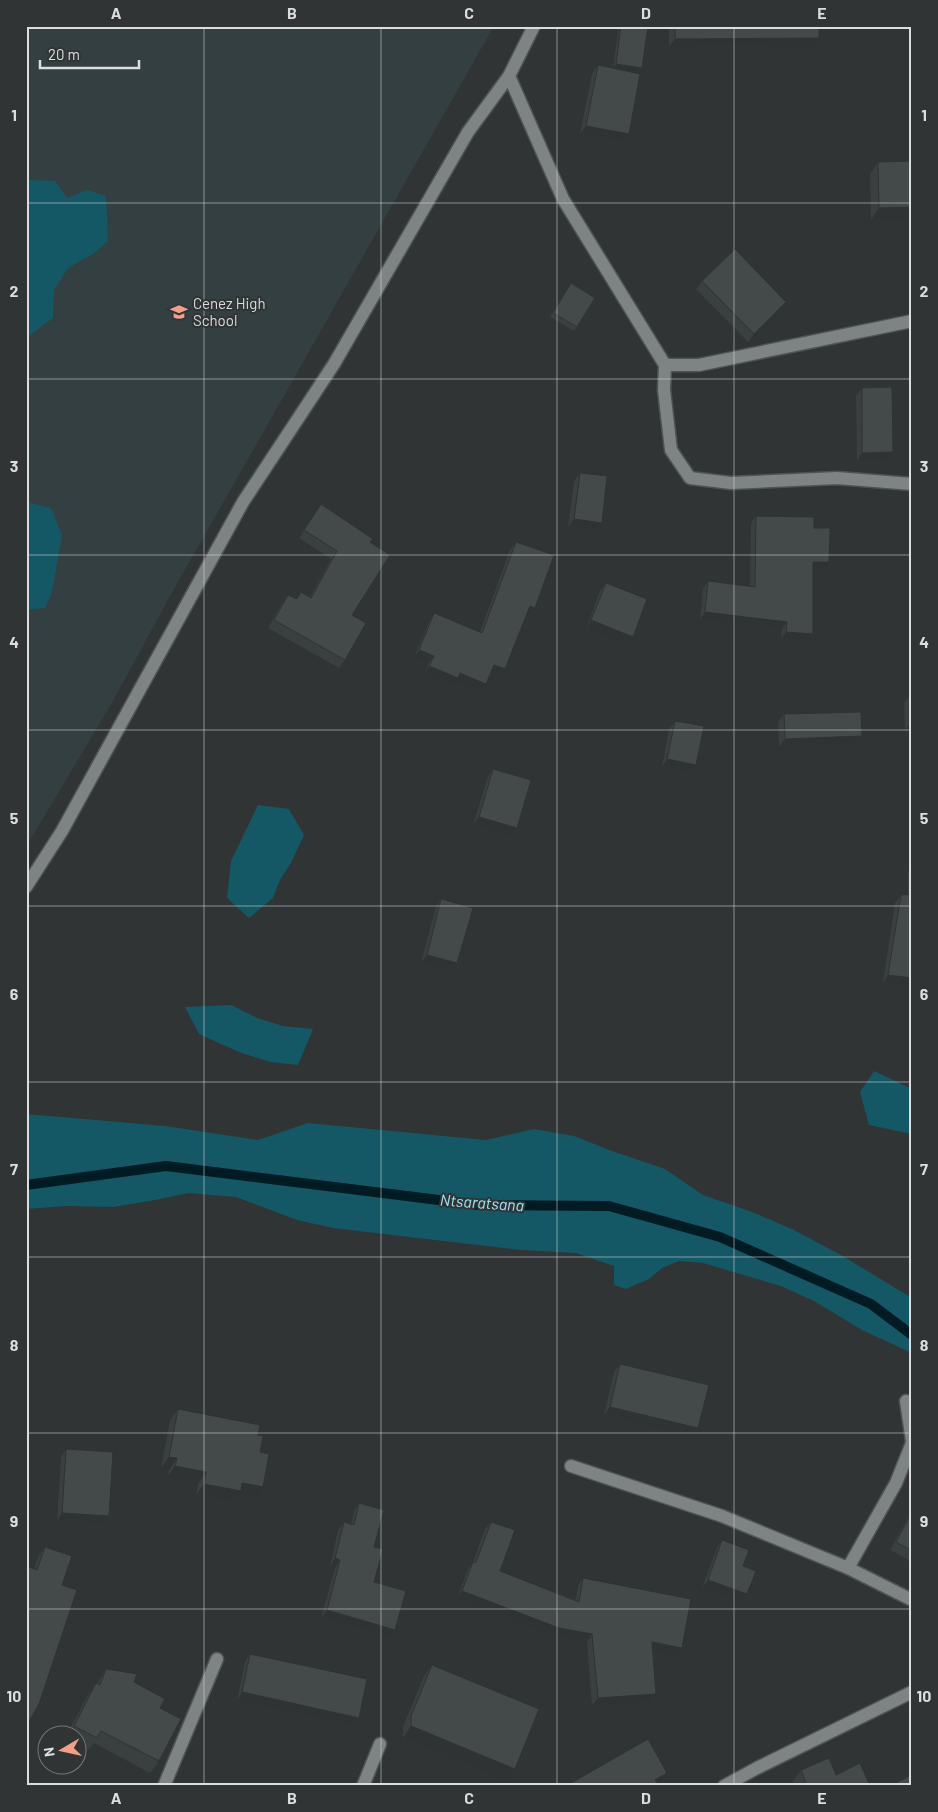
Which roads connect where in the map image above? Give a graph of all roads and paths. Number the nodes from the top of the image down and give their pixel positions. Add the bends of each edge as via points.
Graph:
1 (534, 26) edge
2 (509, 76) junction
3 (912, 320) edge
4 (665, 365) junction
5 (912, 484) edge
6 (26, 887) edge
7 (906, 1401) dead end
8 (912, 1442) edge
9 (571, 1466) dead end
10 (848, 1568) junction
11 (912, 1600) edge
12 (217, 1659) dead end
13 (912, 1692) edge
14 (380, 1744) dead end
15 (164, 1786) edge
16 (363, 1786) edge
17 (724, 1786) edge

1 - 2 street
2 - 4 street via 563,199
2 - 6 street via 468,132 334,364 243,502 62,831
3 - 4 street via 699,365
4 - 5 street via 664,390 671,450 690,478 731,483 837,478
7 - 8 street
8 - 10 street via 896,1483
9 - 10 street via 722,1516
10 - 11 street
12 - 15 street
13 - 17 street
14 - 16 street

